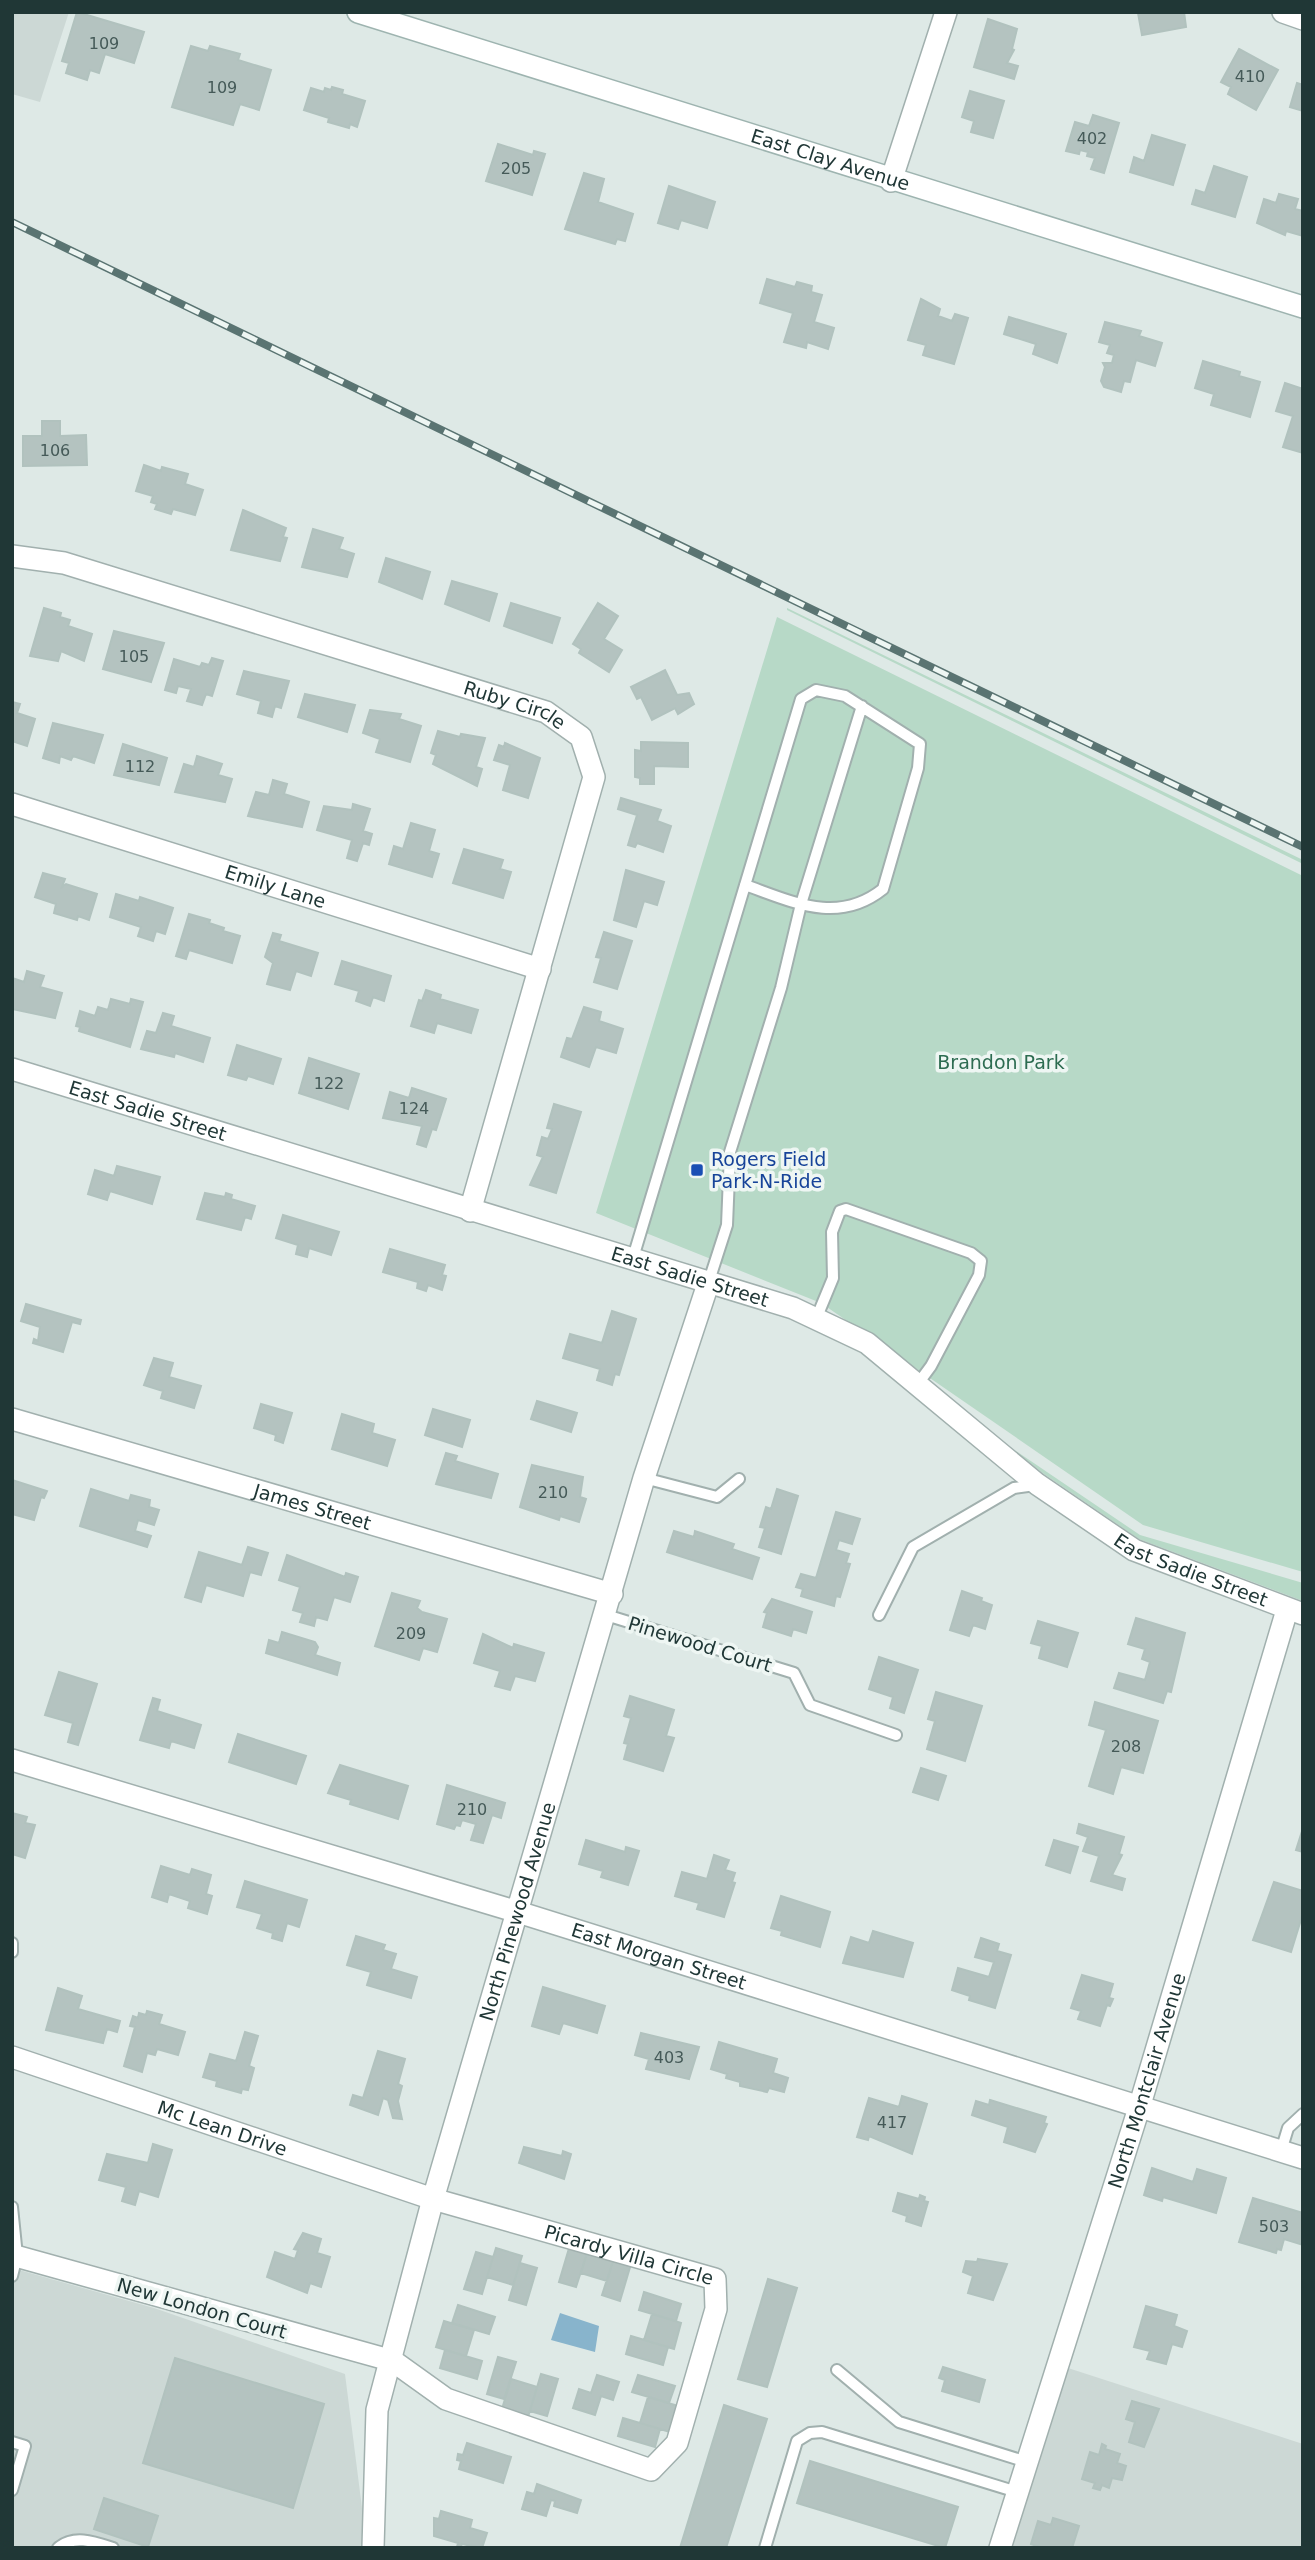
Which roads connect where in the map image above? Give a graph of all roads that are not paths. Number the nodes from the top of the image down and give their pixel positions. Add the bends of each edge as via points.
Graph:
1 (946, 12) edge
2 (1283, 12) edge
3 (368, 14) edge
4 (1303, 19) edge
5 (891, 181) junction
6 (1303, 307) edge
7 (12, 556) edge
8 (862, 706) junction
9 (12, 804) edge
10 (745, 885) junction
11 (801, 904) junction
12 (540, 969) junction
13 (12, 1069) edge
14 (470, 1211) junction
15 (632, 1261) junction
16 (708, 1284) junction
17 (816, 1319) junction
18 (917, 1385) junction
19 (12, 1419) edge
20 (644, 1478) junction
21 (739, 1479) dead end
22 (1037, 1485) junction
23 (612, 1594) junction
24 (1295, 1612) edge
25 (606, 1615) junction
26 (879, 1615) dead end
27 (896, 1735) dead end
28 (12, 1760) edge
29 (518, 1912) junction
30 (12, 1943) edge
31 (12, 1952) edge
32 (12, 2057) edge
33 (1139, 2108) junction
34 (1303, 2114) edge
35 (1281, 2151) junction
36 (1303, 2158) edge
37 (433, 2199) junction
38 (12, 2207) edge
39 (14, 2262) edge
40 (393, 2361) junction
41 (837, 2370) dead end
42 (12, 2442) edge
43 (1027, 2462) junction
44 (12, 2490) edge
45 (1017, 2492) junction
46 (58, 2548) edge
47 (113, 2548) edge
48 (373, 2548) edge
49 (765, 2548) edge
50 (1000, 2548) edge

1 - 5 street
2 - 4 street
3 - 5 street, East Clay Avenue
5 - 6 street, East Clay Avenue
7 - 12 street, Ruby Circle via 64,563 546,712 581,737 594,777
8 - 10 lane via 845,696 816,690 802,699
8 - 11 lane
8 - 11 lane via 920,744 918,768 883,889 868,901 846,908
9 - 12 street, Emily Lane
10 - 11 lane
10 - 15 lane
11 - 16 lane via 781,988 730,1152 727,1225
12 - 14 street, Ruby Circle
13 - 14 street, East Sadie Street
14 - 15 street, East Sadie Street
15 - 16 street, East Sadie Street
16 - 17 street, East Sadie Street
16 - 20 street, North Pinewood Avenue
17 - 18 street, East Sadie Street via 867,1343
17 - 18 lane via 834,1278 832,1232 840,1211 846,1209 971,1253 981,1261 981,1269
18 - 22 street, East Sadie Street
19 - 23 street, James Street
20 - 21 lane via 716,1497
20 - 23 street, North Pinewood Avenue
22 - 24 street, East Sadie Street via 1134,1550
22 - 26 lane via 1014,1488 914,1547
23 - 25 street, North Pinewood Avenue
24 - 33 street, North Montclair Avenue
25 - 27 lane, Pinewood Court via 794,1673 810,1705
25 - 29 street, North Pinewood Avenue
28 - 29 street, East Morgan Street
29 - 33 street, East Morgan Street
29 - 37 street, North Pinewood Avenue
30 - 31 lane
32 - 37 street, Mc Lean Drive
33 - 35 street, East Morgan Street
33 - 43 street, North Montclair Avenue
34 - 35 lane via 1288,2128
35 - 36 street, East Morgan Street
37 - 40 street, North Pinewood Avenue
37 - 40 street, Picardy Villa Circle via 715,2279 716,2309 677,2443 651,2470 446,2399
38 - 39 lane
39 - 40 street, New London Court
40 - 48 street, North Pinewood Avenue via 377,2410
41 - 43 lane via 899,2423
42 - 44 lane via 25,2446
43 - 45 street, North Montclair Avenue
45 - 49 lane via 822,2432 810,2433 797,2441
45 - 50 street, North Montclair Avenue
46 - 47 lane via 65,2542 87,2540

